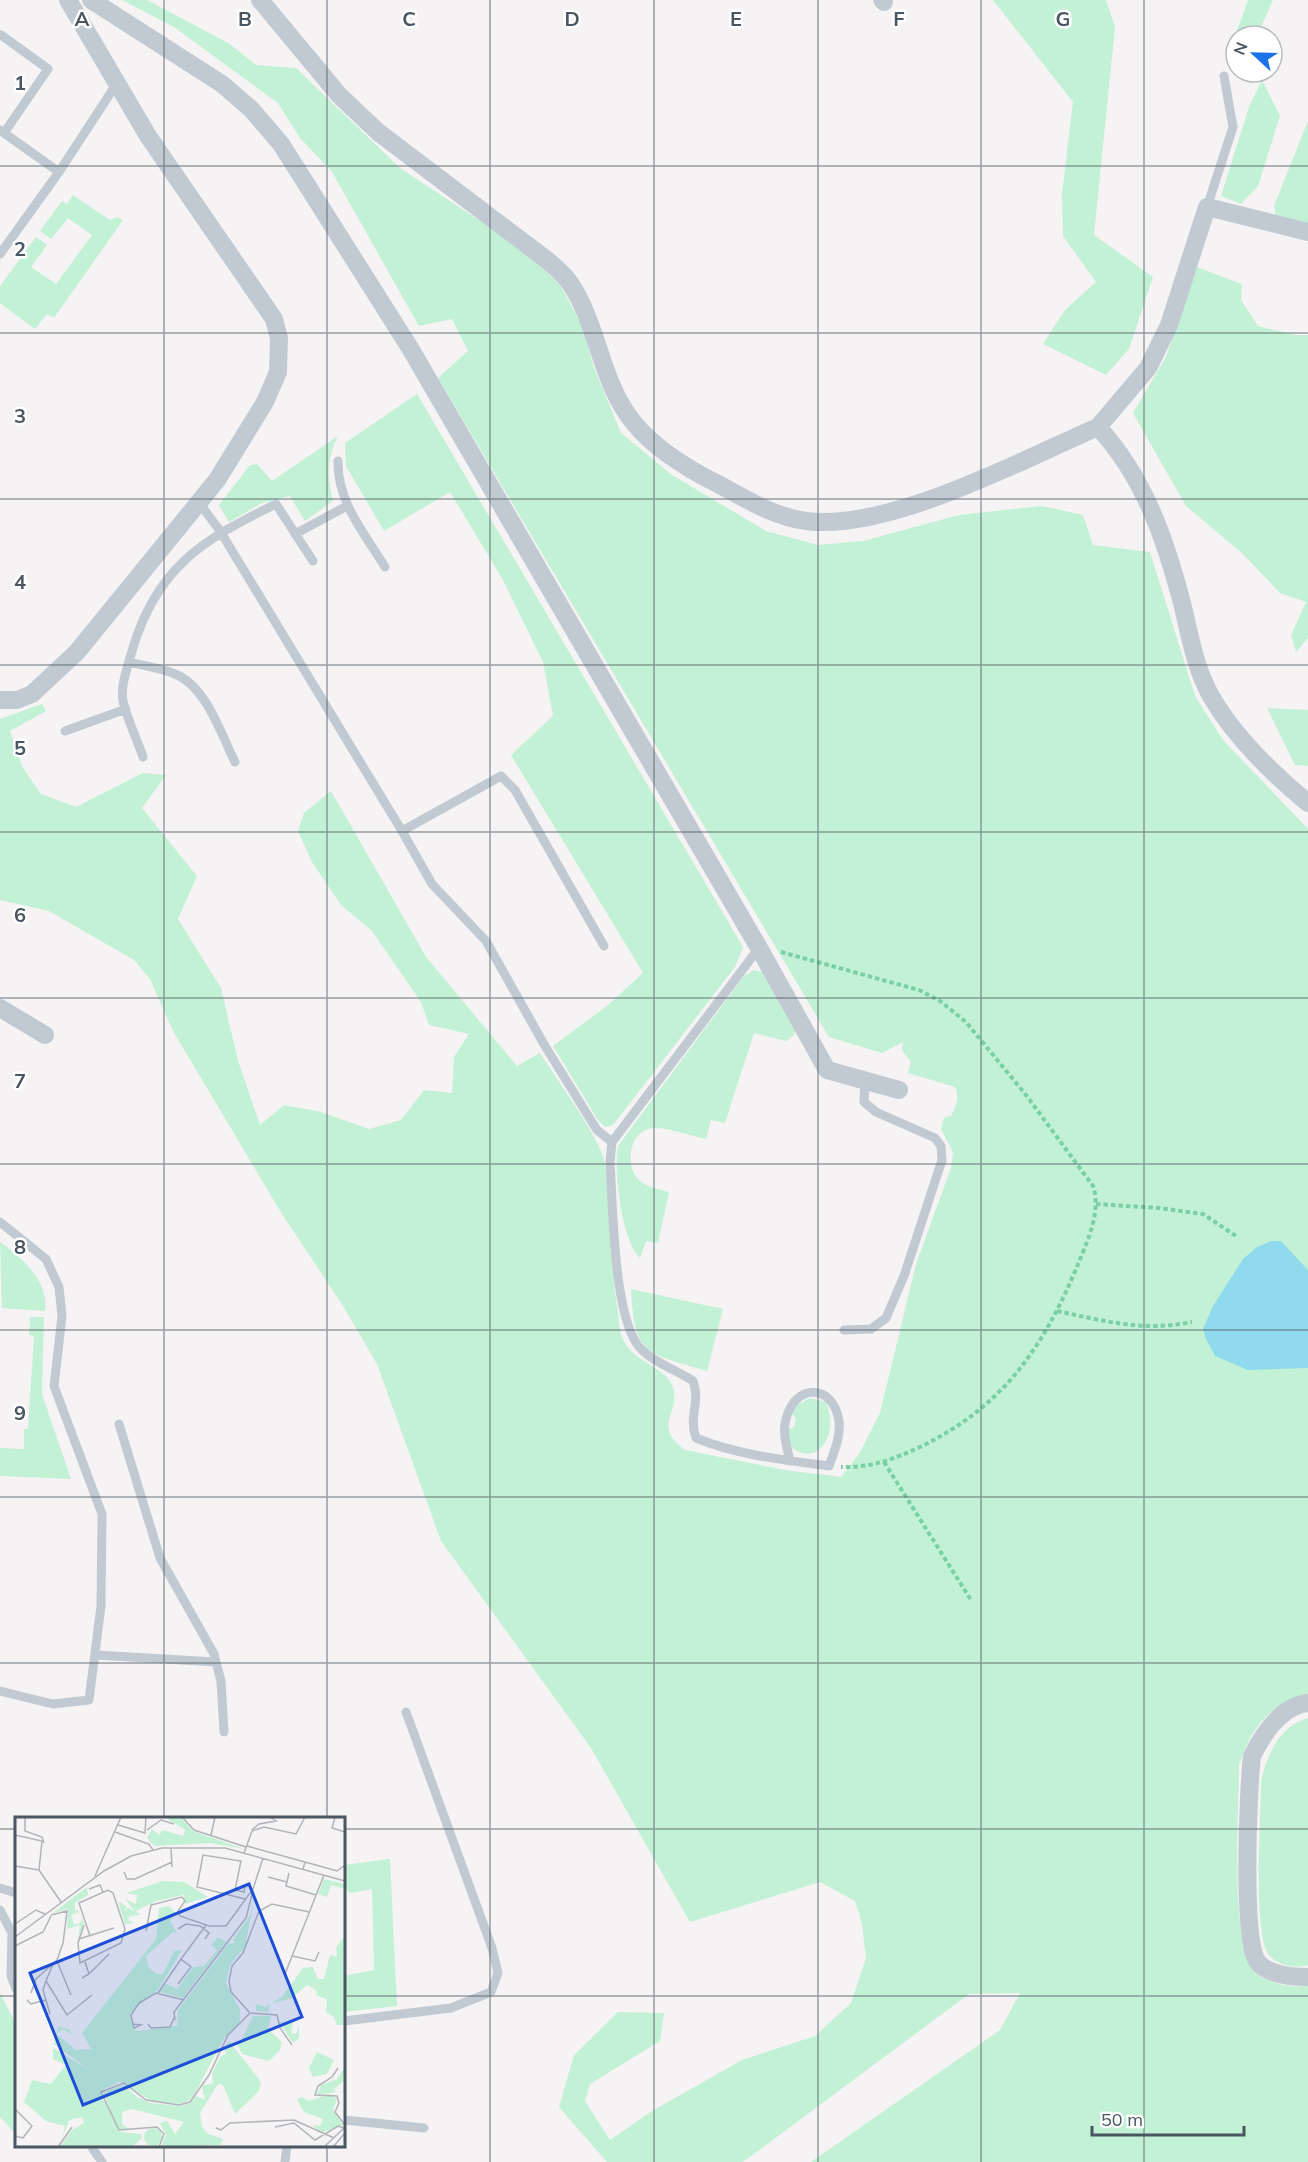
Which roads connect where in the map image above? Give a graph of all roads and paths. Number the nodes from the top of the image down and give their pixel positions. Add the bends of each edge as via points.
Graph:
1 (68, 0) edge
2 (91, 0) edge
3 (260, 0) edge
4 (1, 35) edge
5 (117, 83) junction
6 (1225, 84) edge
7 (2, 132) edge
8 (59, 172) junction
9 (1207, 207) junction
10 (1308, 232) edge
11 (0, 254) edge
12 (1098, 427) junction
13 (338, 462) dead end
14 (198, 501) junction
15 (347, 506) junction
16 (220, 531) junction
17 (295, 534) junction
18 (313, 561) dead end
19 (385, 567) dead end
20 (129, 662) junction
21 (0, 700) edge
22 (126, 709) junction
23 (65, 731) dead end
24 (143, 757) dead end
25 (235, 762) dead end
26 (1308, 802) edge
27 (402, 831) junction
28 (604, 946) dead end
29 (759, 948) junction
30 (0, 1008) edge
31 (45, 1035) dead end
32 (865, 1080) junction
33 (899, 1090) dead end
34 (612, 1142) junction
35 (1096, 1204) junction
36 (0, 1222) edge
37 (1236, 1236) dead end
38 (1057, 1311) junction
39 (1192, 1322) dead end
40 (844, 1330) dead end
41 (119, 1424) dead end
42 (790, 1461) junction
43 (884, 1462) junction
44 (829, 1466) junction
45 (971, 1600) dead end
46 (96, 1655) junction
47 (216, 1662) junction
48 (0, 1691) edge
49 (1308, 1703) edge
50 (406, 1712) dead end
51 (224, 1732) dead end
52 (0, 1888) edge
53 (15, 1893) edge
54 (0, 1910) edge
55 (14, 1935) edge
56 (1308, 1977) edge
57 (15, 1986) edge
58 (345, 2021) edge
59 (345, 2121) edge
60 (424, 2128) dead end
61 (92, 2147) edge
62 (287, 2147) edge
63 (102, 2162) edge
64 (285, 2162) edge

1 - 5 street
2 - 29 street via 222,84 251,109 281,144 410,348
3 - 12 street via 339,95 378,132 548,260 569,282 620,404 634,423 657,446 752,502 804,521 824,523 855,518 909,506 963,487
4 - 7 lane via 48,69
5 - 8 lane
5 - 14 street via 148,136 274,319 279,338 278,372 265,402 217,480
6 - 9 lane via 1233,127
7 - 8 lane
8 - 11 lane
9 - 10 street
9 - 12 street via 1169,325 1148,368
12 - 26 street via 1134,478 1165,540 1197,661 1211,698 1258,755
13 - 15 lane via 338,478
14 - 16 lane
14 - 21 street via 77,652 32,693 16,700
15 - 17 lane
15 - 19 lane
16 - 17 lane via 276,504
16 - 20 lane via 185,558 146,609
16 - 27 lane
17 - 18 lane
20 - 22 lane via 122,699
20 - 25 lane via 188,681 201,697
22 - 23 lane
22 - 24 lane
27 - 28 lane via 501,776 515,790
27 - 34 lane via 432,885 486,941 544,1046 597,1130
29 - 32 street via 827,1070
29 - 34 lane
29 - 35 path via 919,990 940,1001 966,1022 1026,1095 1094,1186
30 - 31 street
32 - 33 street
32 - 40 lane via 864,1102 876,1112 935,1138 942,1146 942,1160 886,1318 871,1329
34 - 42 lane via 610,1162 620,1294 630,1335 642,1350 693,1380 698,1394 691,1424 696,1438
35 - 37 path via 1203,1214
35 - 38 path via 1083,1252
36 - 46 lane via 46,1259 59,1287 62,1316 54,1386 102,1514 103,1563
38 - 39 path via 1124,1325 1163,1328
38 - 43 path via 1039,1342 999,1394 949,1433
41 - 47 lane via 160,1558
42 - 44 lane
42 - 44 lane via 785,1419 798,1398 813,1391 825,1394 833,1402 839,1422
43 - 44 path via 858,1467
43 - 45 path
46 - 47 lane
46 - 48 lane via 89,1700 53,1704
47 - 51 lane
49 - 56 street via 1298,1704 1276,1720 1251,1756 1249,1923 1257,1961 1272,1972
50 - 58 lane via 498,1972 491,1992 451,2008
52 - 53 lane
54 - 55 lane
55 - 57 lane via 11,1976
59 - 60 lane
61 - 63 lane
62 - 64 lane

